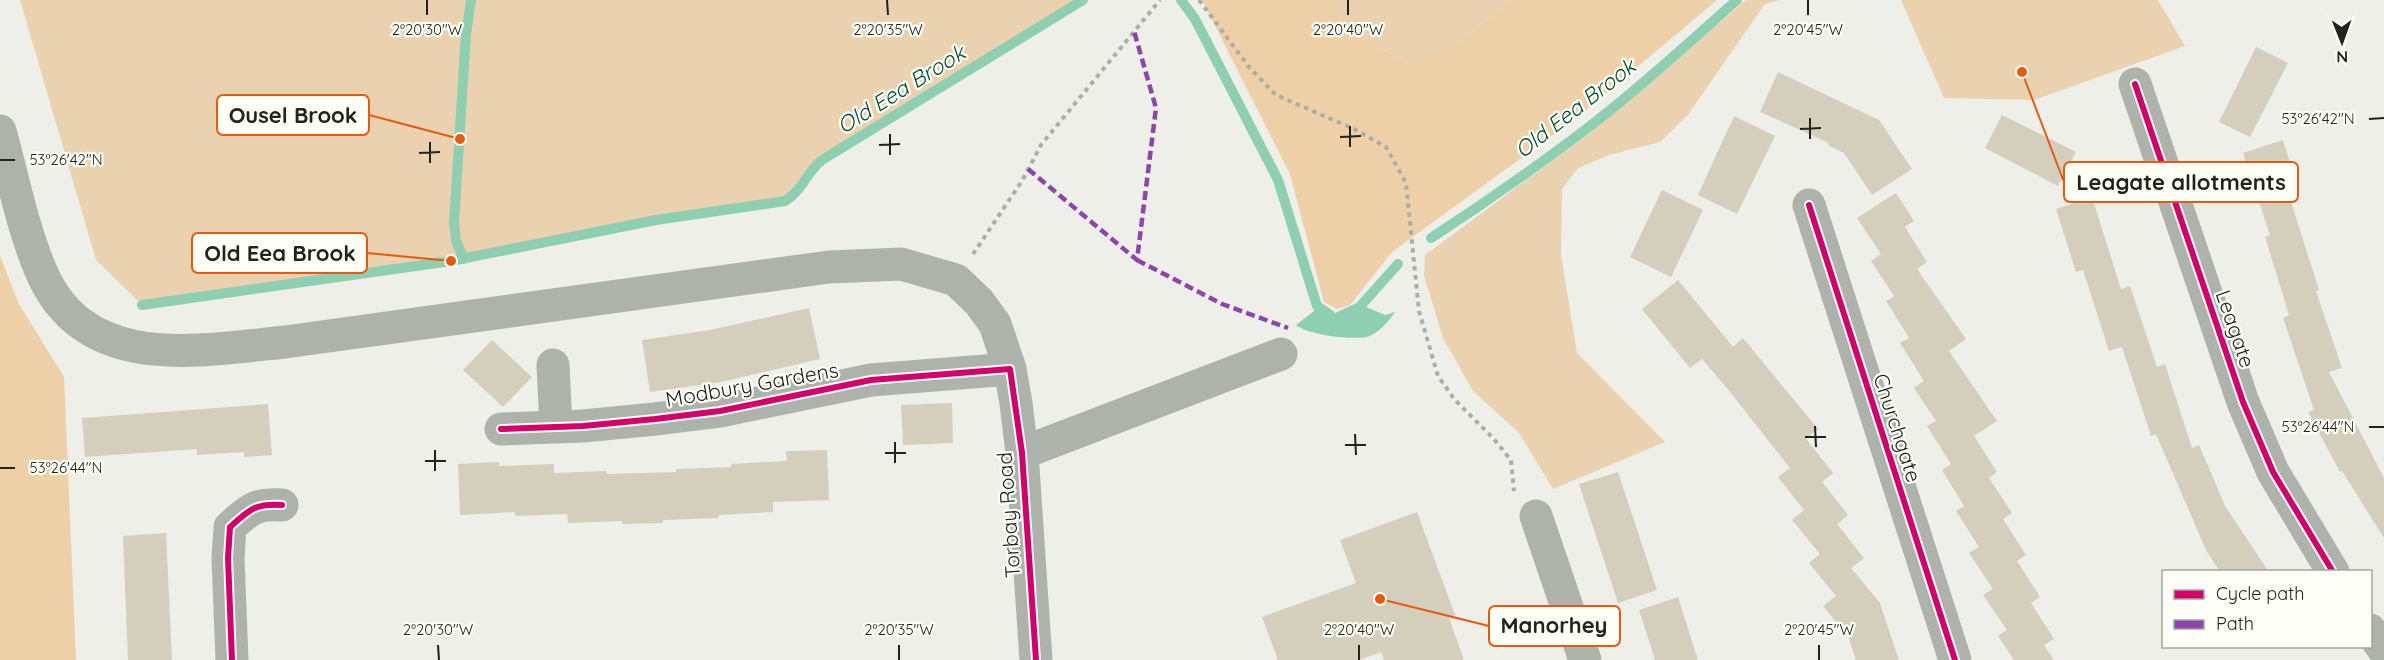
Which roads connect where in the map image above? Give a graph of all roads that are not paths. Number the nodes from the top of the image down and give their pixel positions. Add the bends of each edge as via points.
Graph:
1 (2135, 84) dead end
2 (0, 131) edge
3 (1809, 205) dead end
4 (1281, 354) dead end
5 (553, 365) dead end
6 (1010, 369) junction
7 (556, 427) junction
8 (501, 429) dead end
9 (1022, 453) junction
10 (282, 505) dead end
11 (1536, 516) road end
12 (2332, 570) edge
13 (2372, 633) edge
14 (2384, 650) edge
15 (232, 660) edge
16 (1036, 660) edge
17 (1585, 660) edge
18 (1955, 660) edge

1 - 12 street, Leagate via 2243,402 2273,472
2 - 6 street, Torbay Road via 33,248 52,294 87,329 114,341 144,348 203,351 829,267 901,264 956,280 979,302 995,324
3 - 18 street, Churchgate
4 - 9 street, Torbay Road
5 - 7 street
6 - 7 street, Modbury Gardens via 871,380 720,411
6 - 9 street, Torbay Road
7 - 8 street, Modbury Gardens
9 - 16 street, Torbay Road
10 - 15 street via 263,504 247,511 230,527
11 - 17 street
13 - 14 street

